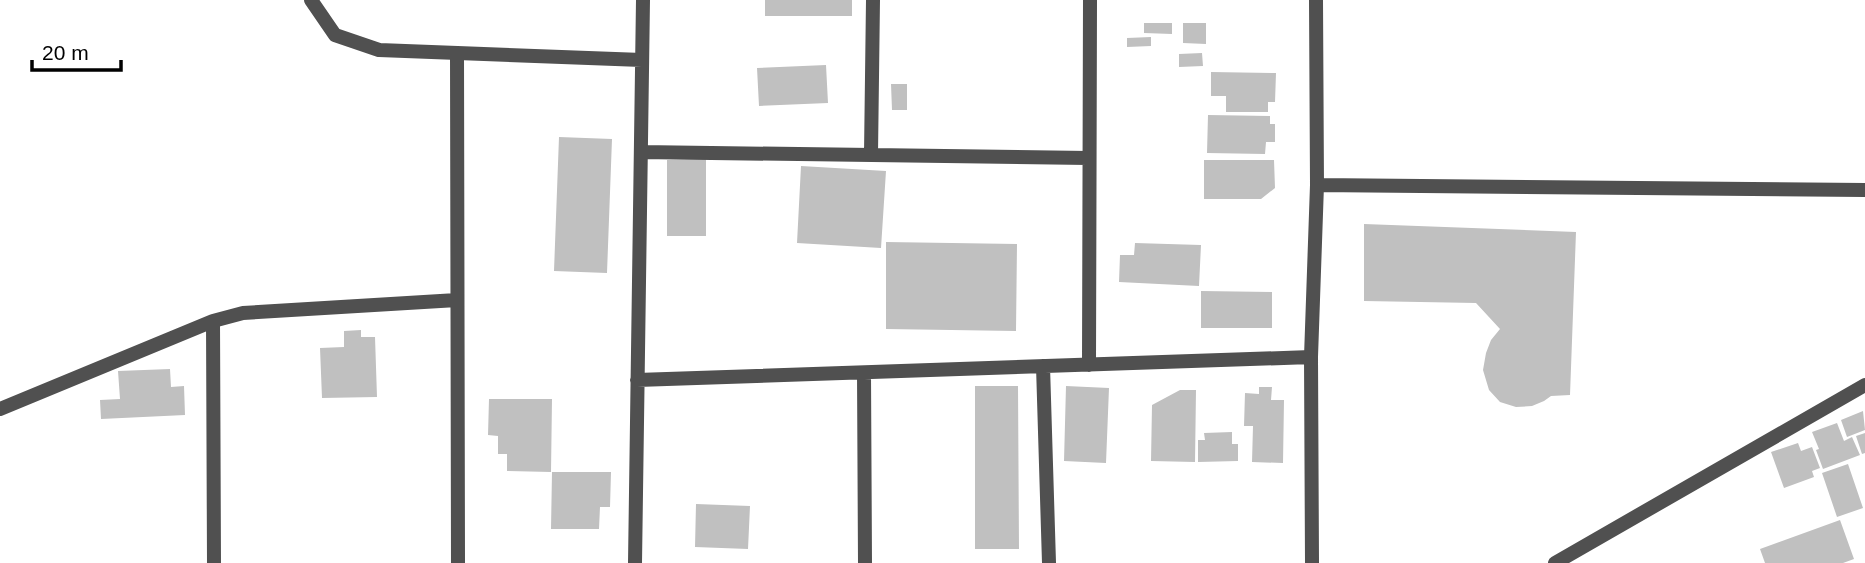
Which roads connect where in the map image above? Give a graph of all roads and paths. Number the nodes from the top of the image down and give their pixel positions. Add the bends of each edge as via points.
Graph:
1 (311, 0) edge
2 (643, 0) edge
3 (873, 0) edge
4 (1090, 0) edge
5 (1316, 0) edge
6 (457, 53) junction
7 (642, 60) junction
8 (640, 152) junction
9 (872, 154) junction
10 (1088, 158) junction
11 (1317, 185) junction
12 (1865, 190) edge
13 (457, 300) junction
14 (213, 321) junction
15 (1311, 357) junction
16 (1089, 365) junction
17 (1043, 366) junction
18 (864, 373) junction
19 (637, 380) junction
20 (1865, 385) edge
21 (0, 409) edge
22 (214, 563) edge
23 (458, 563) edge
24 (635, 563) edge
25 (864, 563) edge
26 (1049, 563) edge
27 (1312, 563) edge
28 (1555, 563) edge

1 - 6 street via 335,35 379,50
2 - 7 street
3 - 9 street
4 - 10 street
5 - 11 street
6 - 7 street
6 - 13 street
7 - 8 street
8 - 9 street
8 - 19 street
9 - 10 street
10 - 16 street
11 - 12 street
11 - 15 street
13 - 14 street via 243,313
13 - 23 street
14 - 21 street
14 - 22 street
15 - 16 street
15 - 27 street
16 - 17 street
17 - 18 street
17 - 26 street
18 - 19 street
18 - 25 street
19 - 24 street
20 - 28 street

